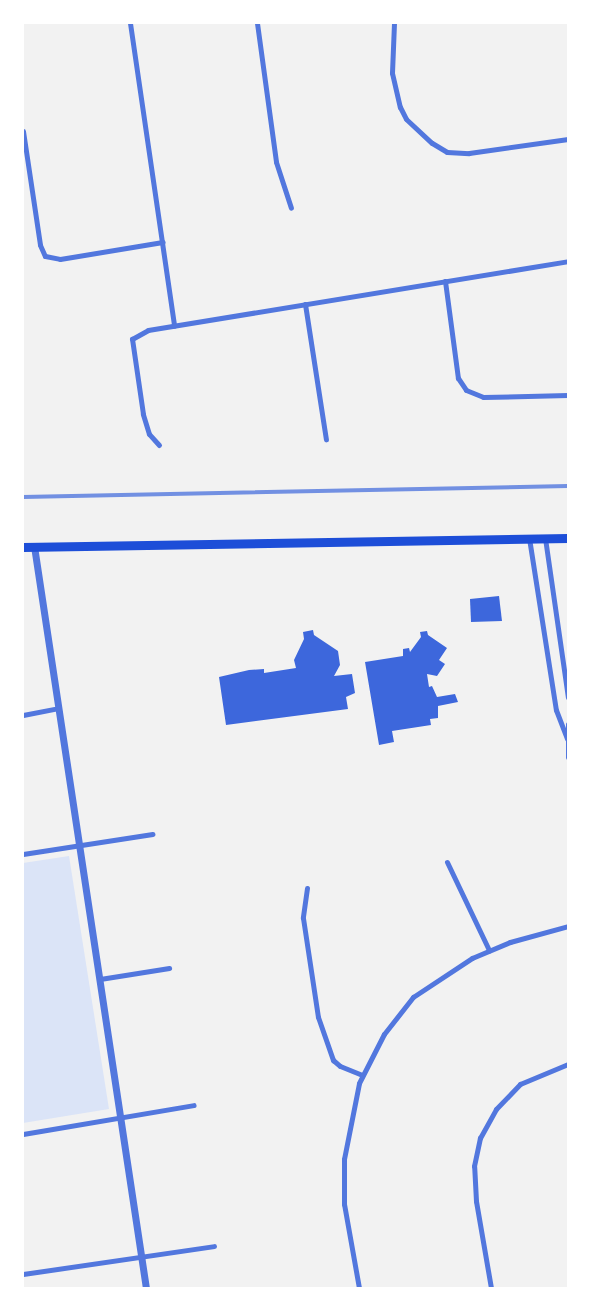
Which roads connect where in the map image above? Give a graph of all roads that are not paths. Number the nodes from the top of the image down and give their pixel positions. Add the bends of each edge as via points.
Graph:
1 (130, 23) edge
2 (257, 23) edge
3 (394, 23) edge
4 (23, 131) edge
5 (568, 139) edge
6 (291, 208) dead end
7 (163, 242) junction
8 (568, 261) edge
9 (445, 281) junction
10 (306, 304) junction
11 (174, 326) junction
12 (568, 395) edge
13 (326, 439) dead end
14 (159, 445) dead end
15 (529, 538) junction
16 (545, 538) junction
17 (568, 538) edge
18 (23, 547) edge
19 (34, 547) junction
20 (561, 643) junction
21 (546, 646) junction
22 (568, 697) edge
23 (58, 708) junction
24 (23, 715) edge
25 (568, 724) edge
26 (567, 739) edge
27 (568, 757) edge
28 (152, 834) dead end
29 (79, 844) junction
30 (23, 854) edge
31 (447, 862) dead end
32 (307, 888) dead end
33 (568, 926) edge
34 (489, 950) junction
35 (169, 968) dead end
36 (100, 979) junction
37 (568, 1064) edge
38 (362, 1075) junction
39 (194, 1105) dead end
40 (121, 1118) junction
41 (23, 1133) edge
42 (214, 1246) dead end
43 (142, 1256) junction
44 (23, 1274) edge
45 (146, 1288) edge
46 (359, 1288) edge
47 (491, 1288) edge

1 - 7 street
2 - 6 street via 276,162
3 - 5 street via 391,73 400,107 432,143 447,152 469,153
4 - 7 street via 40,245 46,256 60,259
7 - 11 street
8 - 9 street
9 - 10 street
9 - 12 street via 458,378 466,390 483,397
10 - 11 street
10 - 13 street
11 - 14 street via 148,330 132,339 143,414 149,434
15 - 16 main road
15 - 19 main road
15 - 21 street
16 - 17 main road
16 - 20 street
18 - 19 main road
19 - 23 street
20 - 21 street
20 - 22 street
21 - 26 street via 556,710
23 - 24 street
23 - 29 street
25 - 26 street
26 - 27 street
28 - 29 street
29 - 30 street
29 - 36 street
31 - 34 street
32 - 38 street via 303,918 318,1017 333,1060
33 - 34 street
34 - 38 street via 413,997 384,1034
35 - 36 street
36 - 40 street
37 - 47 street via 520,1084 496,1109 480,1138 474,1166 476,1201
38 - 46 street via 344,1159 344,1204
39 - 40 street
40 - 41 street
40 - 43 street
42 - 43 street
43 - 44 street
43 - 45 street

